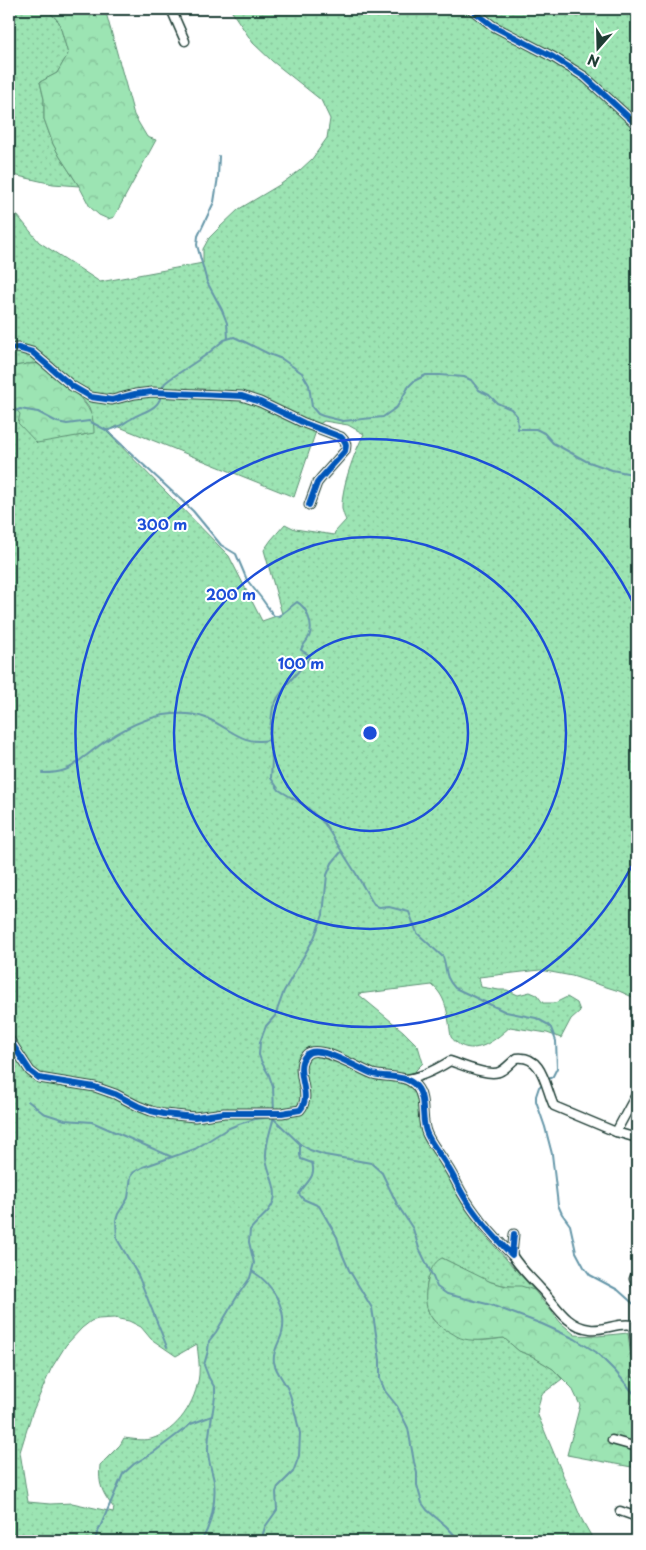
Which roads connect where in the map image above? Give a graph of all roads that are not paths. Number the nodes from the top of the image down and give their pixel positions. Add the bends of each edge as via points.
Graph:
1 (170, 9) edge
2 (471, 9) edge
3 (185, 42) dead end
4 (637, 126) edge
5 (9, 349) edge
6 (309, 505) dead end
7 (9, 1039) edge
8 (405, 1079) junction
9 (637, 1093) edge
10 (616, 1132) junction
11 (637, 1138) edge
12 (514, 1234) dead end
13 (512, 1255) junction
14 (637, 1271) edge
15 (637, 1286) edge
16 (637, 1319) edge
17 (632, 1325) edge
18 (637, 1359) edge
19 (612, 1440) dead end
20 (637, 1447) edge
21 (620, 1511) dead end
22 (637, 1517) edge

1 - 3 street
2 - 4 street via 493,26 585,77
5 - 6 street via 32,352 72,386 91,396 112,400 152,392 242,396 341,438 346,441 345,451 317,483
7 - 8 street via 30,1071 39,1078 95,1086 151,1111 178,1116 300,1110 305,1096 302,1061 312,1052 336,1057 374,1074
8 - 10 street via 450,1062 496,1074 517,1058 530,1058 542,1073 554,1106
8 - 13 street via 419,1092 427,1134 462,1194 486,1228
9 - 10 street
10 - 11 street
12 - 13 street
13 - 17 street via 572,1323 593,1329
14 - 15 street via 634,1279
16 - 17 street
17 - 18 street
19 - 20 street
21 - 22 street

